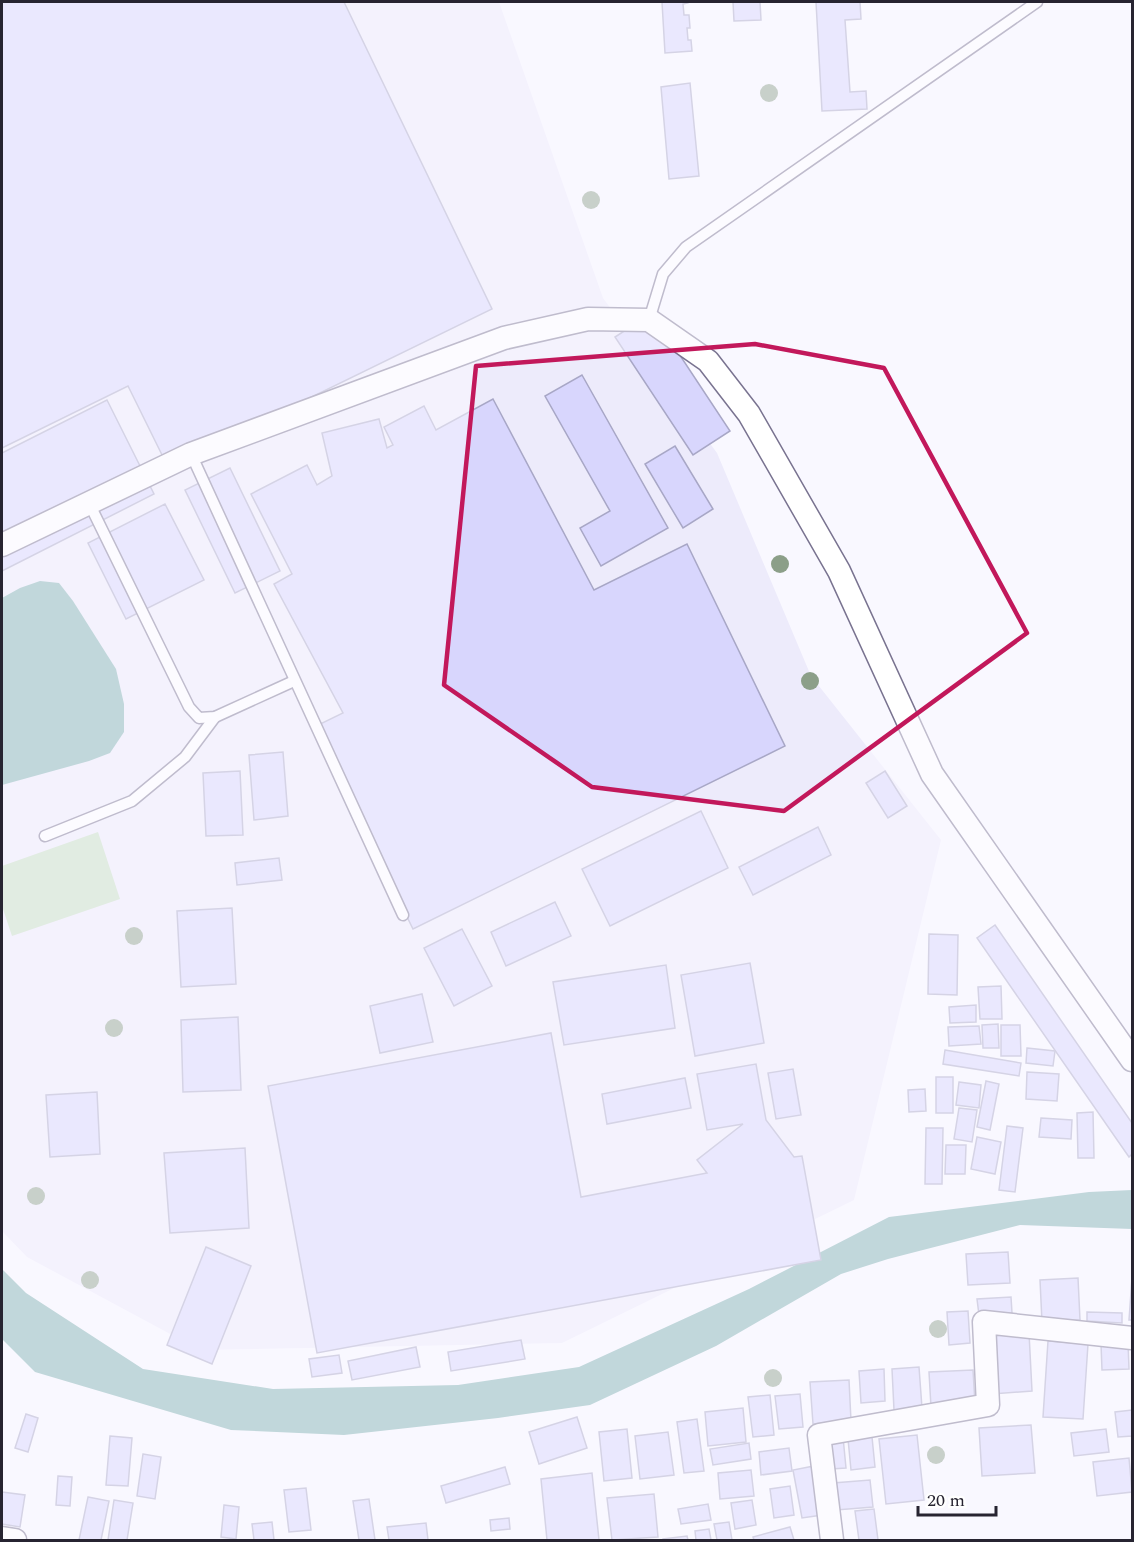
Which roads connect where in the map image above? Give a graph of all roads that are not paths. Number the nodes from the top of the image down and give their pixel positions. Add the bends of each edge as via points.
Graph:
1 (1037, 2) edge
2 (649, 320) junction
3 (191, 454) junction
4 (89, 503) junction
5 (2, 545) edge
6 (294, 681) junction
7 (215, 717) junction
8 (45, 836) dead end
9 (403, 915) dead end
10 (1132, 1060) edge
11 (1132, 1338) edge
12 (2, 1538) edge
13 (15, 1540) edge
14 (832, 1540) edge

1 - 2 lane via 686,246 663,274
2 - 3 street via 588,319 504,338
2 - 10 street via 708,361 748,414 839,571 932,774
3 - 4 street
3 - 6 lane
4 - 5 street
4 - 7 lane via 189,707 199,718
6 - 7 lane
6 - 9 lane
7 - 8 lane via 185,757 132,801
11 - 14 street via 984,1322 988,1406 819,1435
12 - 13 street

